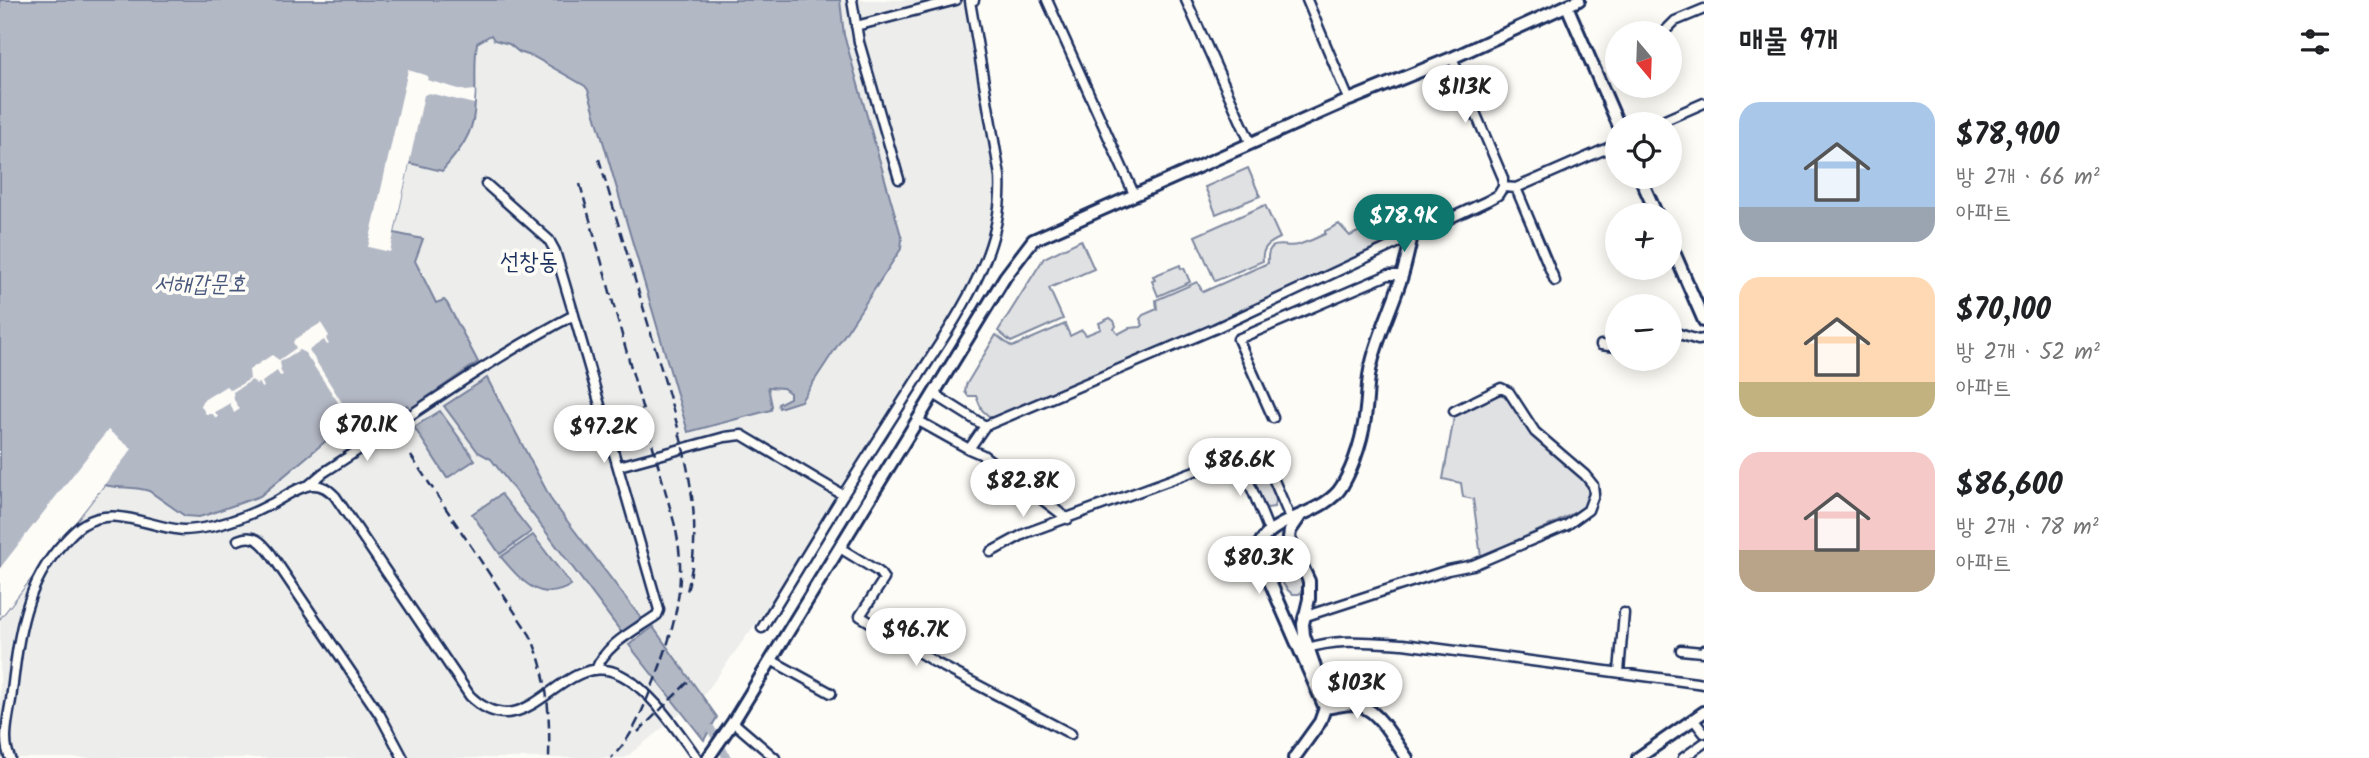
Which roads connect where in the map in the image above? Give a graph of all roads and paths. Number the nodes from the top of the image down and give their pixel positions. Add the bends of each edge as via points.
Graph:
1 (852, 0) edge
2 (956, 0) edge
3 (971, 0) edge
4 (1047, 0) edge
5 (1186, 0) edge
6 (1307, 0) edge
7 (1579, 0) edge
8 (1567, 6) junction
9 (1704, 9) edge
10 (1675, 21) edge
11 (856, 26) junction
12 (1452, 58) junction
13 (1349, 100) junction
14 (1704, 103) edge
15 (1613, 112) edge
16 (1682, 113) edge
17 (1251, 145) junction
18 (1605, 149) edge
19 (899, 179) dead end
20 (486, 184) dead end
21 (1503, 187) junction
22 (1516, 188) junction
23 (1134, 194) junction
24 (1412, 235) junction
25 (1682, 271) edge
26 (1402, 275) junction
27 (1555, 281) dead end
28 (575, 316) junction
29 (1704, 321) edge
30 (1682, 335) edge
31 (1704, 339) edge
32 (1601, 345) dead end
33 (1605, 346) edge
34 (934, 394) junction
35 (1454, 411) dead end
36 (1273, 418) dead end
37 (917, 421) junction
38 (985, 426) junction
39 (969, 449) junction
40 (1238, 455) junction
41 (619, 466) junction
42 (309, 485) junction
43 (843, 495) junction
44 (1296, 518) junction
45 (1068, 519) junction
46 (1269, 531) junction
47 (238, 540) dead end
48 (840, 548) junction
49 (991, 552) dead end
50 (1624, 613) dead end
51 (1303, 617) junction
52 (762, 628) dead end
53 (1304, 649) junction
54 (1681, 650) dead end
55 (1704, 650) edge
56 (771, 660) junction
57 (596, 670) junction
58 (1619, 672) junction
59 (1704, 684) edge
60 (831, 694) dead end
61 (1324, 706) junction
62 (1704, 712) edge
63 (1693, 719) junction
64 (733, 722) junction
65 (1704, 733) edge
66 (1072, 734) dead end
67 (1704, 743) edge
68 (10, 758) edge
69 (403, 758) edge
70 (705, 758) edge
71 (775, 758) edge
72 (1294, 758) edge
73 (1407, 758) edge
74 (1638, 758) edge
75 (1683, 758) edge

1 - 11 street
2 - 3 street
2 - 11 street
3 - 43 street via 1000,176 996,223 971,293
4 - 23 street
5 - 17 street
6 - 13 street
7 - 8 main road
8 - 12 main road
8 - 15 main road
9 - 10 street
11 - 19 street
12 - 13 main road
12 - 21 street
13 - 17 main road
14 - 16 street
17 - 23 main road
18 - 22 street
20 - 28 street via 549,240
21 - 22 street
21 - 24 street via 1498,195
22 - 27 street
23 - 34 main road via 1028,245
24 - 26 main road
24 - 38 street via 1214,329
25 - 29 main road
26 - 36 street via 1388,275 1238,339
26 - 44 main road via 1373,358 1364,424 1344,483 1337,495
28 - 41 street
28 - 42 street via 481,370
30 - 31 street
32 - 33 street
34 - 37 main road
34 - 38 street
35 - 51 street via 1501,388 1509,391 1535,432 1593,485 1588,510 1567,525 1474,565
37 - 39 street
37 - 48 main road
38 - 39 street
39 - 45 street
40 - 44 street via 1249,447 1258,448
40 - 45 street
40 - 46 street
41 - 43 street via 742,435
41 - 57 street via 657,615 607,650
42 - 57 street via 322,486 335,496 470,696 489,711 513,713
42 - 68 street via 246,516 202,528 182,530 120,517 88,522 76,530 46,564 26,607 6,736
43 - 52 street
44 - 46 main road
44 - 51 main road via 1289,538 1309,581
45 - 49 street via 1026,533
46 - 53 main road via 1257,552
47 - 69 street via 254,538 267,548 380,715
48 - 56 main road
48 - 66 street via 884,579 860,616 936,663
50 - 58 street
51 - 53 main road
53 - 58 street via 1353,641 1403,644
53 - 61 main road
54 - 55 street
56 - 60 street
56 - 64 main road
57 - 70 street via 614,672 648,697
58 - 59 street
61 - 72 main road via 1320,722
61 - 73 main road via 1363,706 1377,717
62 - 63 main road
63 - 65 street
63 - 74 main road
64 - 70 main road
64 - 71 street
67 - 75 street

